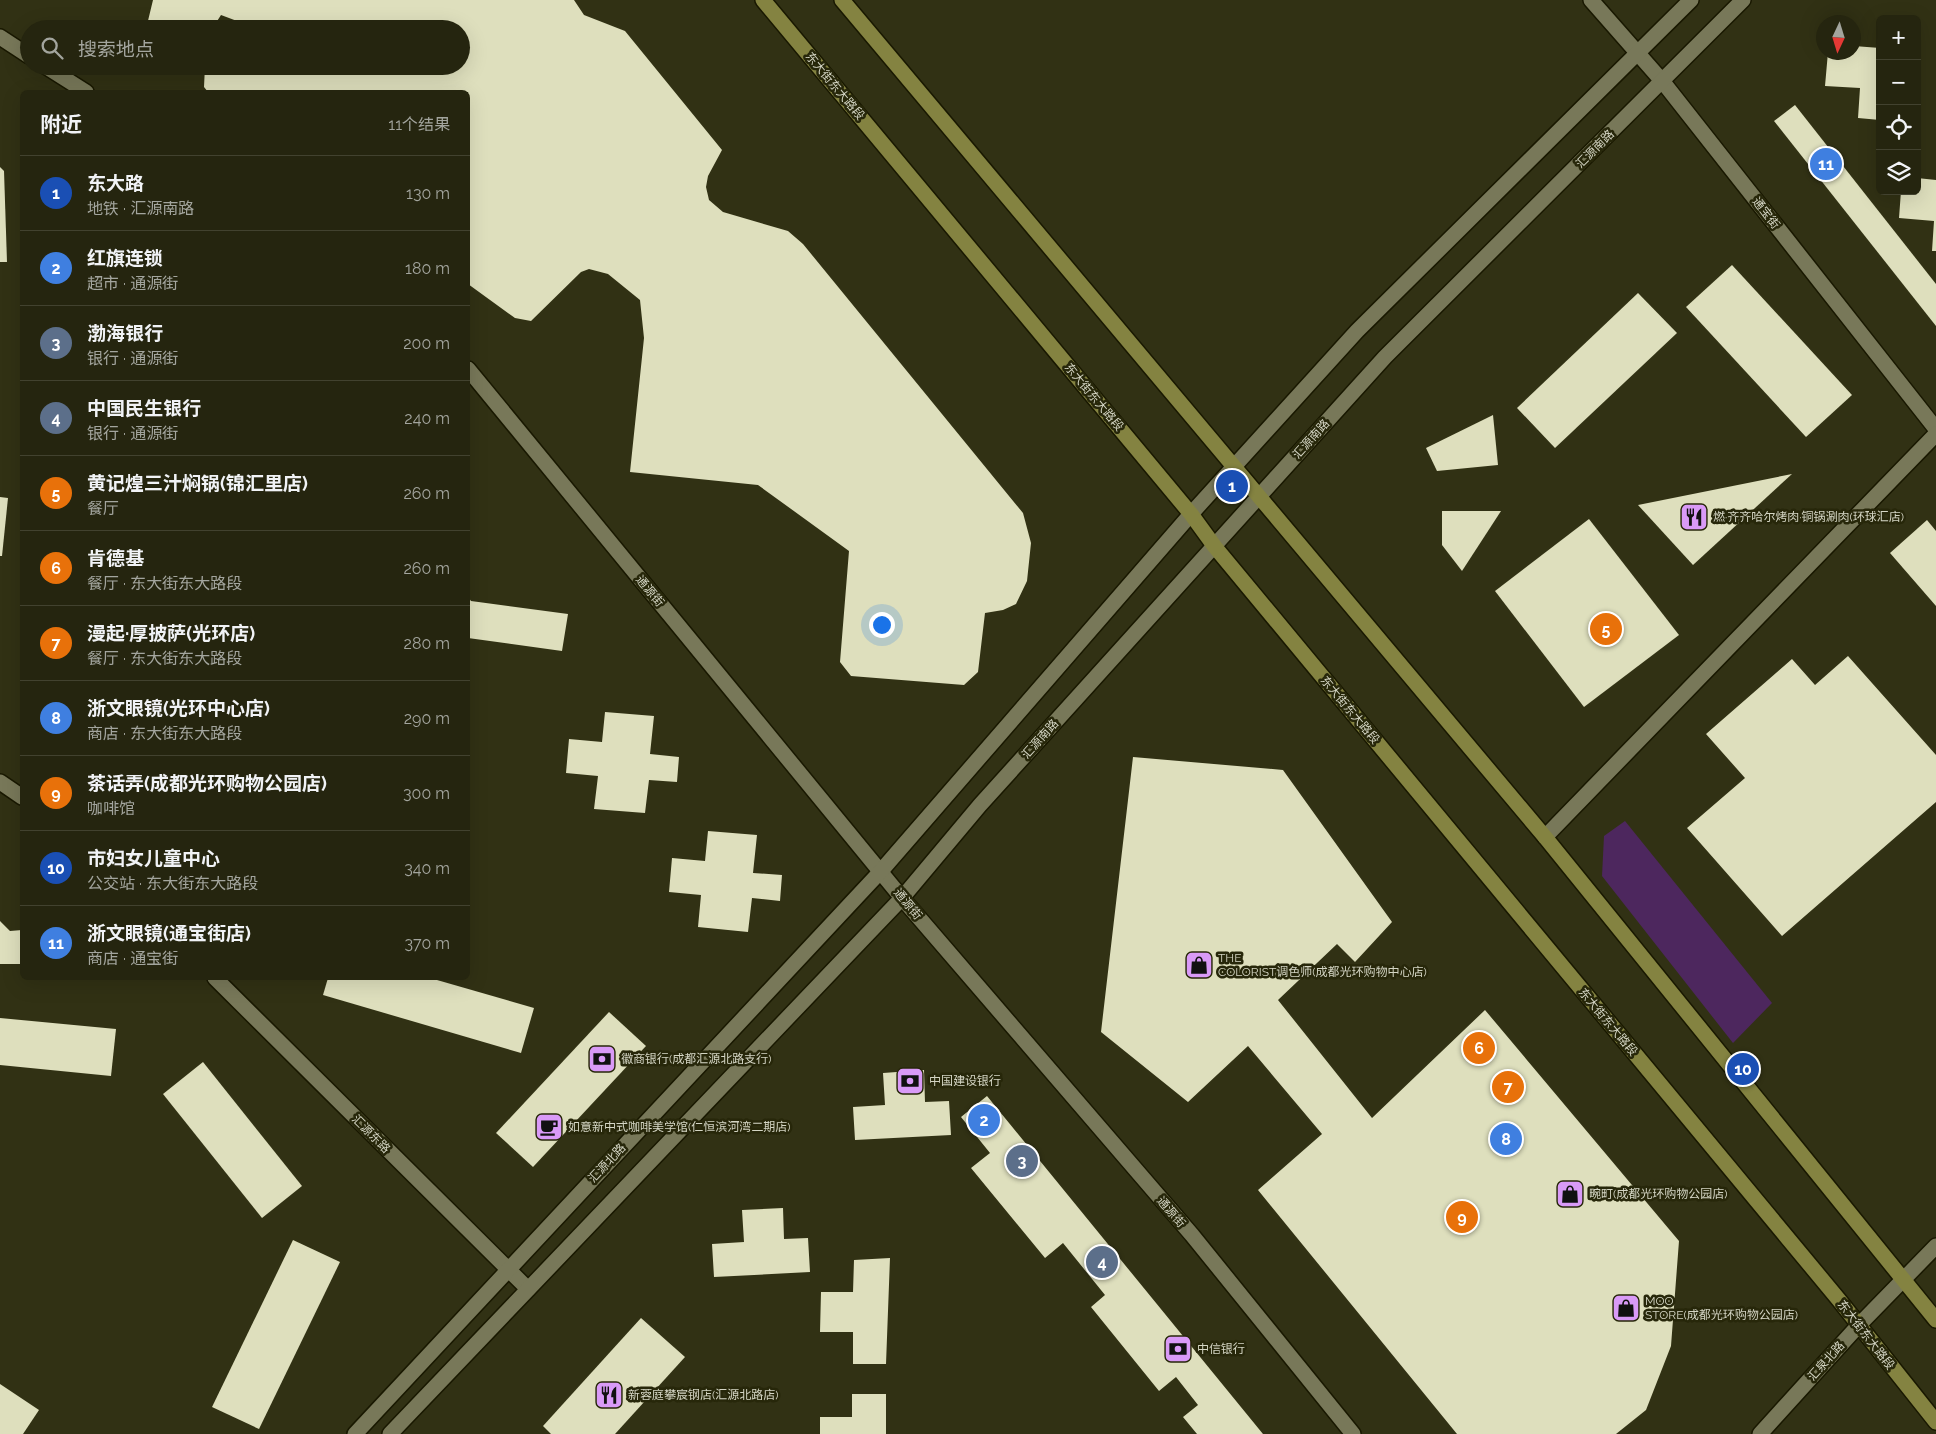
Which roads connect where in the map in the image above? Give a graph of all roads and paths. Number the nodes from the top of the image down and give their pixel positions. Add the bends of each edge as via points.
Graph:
1 (763, 0) edge
2 (842, 0) edge
3 (1591, 0) edge
4 (1691, 0) edge
5 (1743, 0) edge
6 (0, 37) edge
7 (20, 50) edge
8 (1638, 53) junction
9 (59, 75) edge
10 (1663, 82) junction
11 (83, 90) edge
12 (470, 372) edge
13 (1936, 429) edge
14 (1936, 434) edge
15 (1234, 467) junction
16 (1259, 497) junction
17 (1191, 514) junction
18 (1214, 547) junction
19 (0, 782) edge
20 (20, 796) edge
21 (1545, 837) junction
22 (881, 871) junction
23 (902, 898) junction
24 (217, 980) edge
25 (1936, 1246) edge
26 (507, 1270) junction
27 (1903, 1280) junction
28 (528, 1289) junction
29 (1936, 1320) edge
30 (1858, 1326) junction
31 (1936, 1422) edge
32 (355, 1434) edge
33 (390, 1434) edge
34 (1353, 1434) edge
35 (1760, 1434) edge

1 - 17 main road, 东大街东大路段
2 - 15 main road
3 - 8 street, 通宝街
4 - 8 street
5 - 10 street, 汇源南路
6 - 7 street
8 - 10 street, 通宝街
8 - 15 street via 1357,331
9 - 11 street
10 - 13 street, 通宝街
10 - 16 street, 汇源南路 via 1384,357
12 - 22 street, 通源街
14 - 21 street
15 - 16 main road
15 - 17 street
16 - 18 street, 汇源南路
16 - 21 main road
17 - 18 main road, 东大街东大路段
17 - 22 street
18 - 23 street, 汇源南路 via 980,805
18 - 30 main road, 东大街东大路段
19 - 20 street
21 - 27 main road
22 - 23 street, 通源街
22 - 26 street, 汇源北路
23 - 28 street
23 - 34 street, 通源街 via 1192,1236
24 - 26 street, 汇源东路
25 - 27 street, 汇泉北路
26 - 28 street, 汇源东路
26 - 32 street, 汇源北路
27 - 29 main road
27 - 30 street, 汇泉北路
28 - 33 street
30 - 31 main road, 东大街东大路段
30 - 35 street, 汇泉北路

